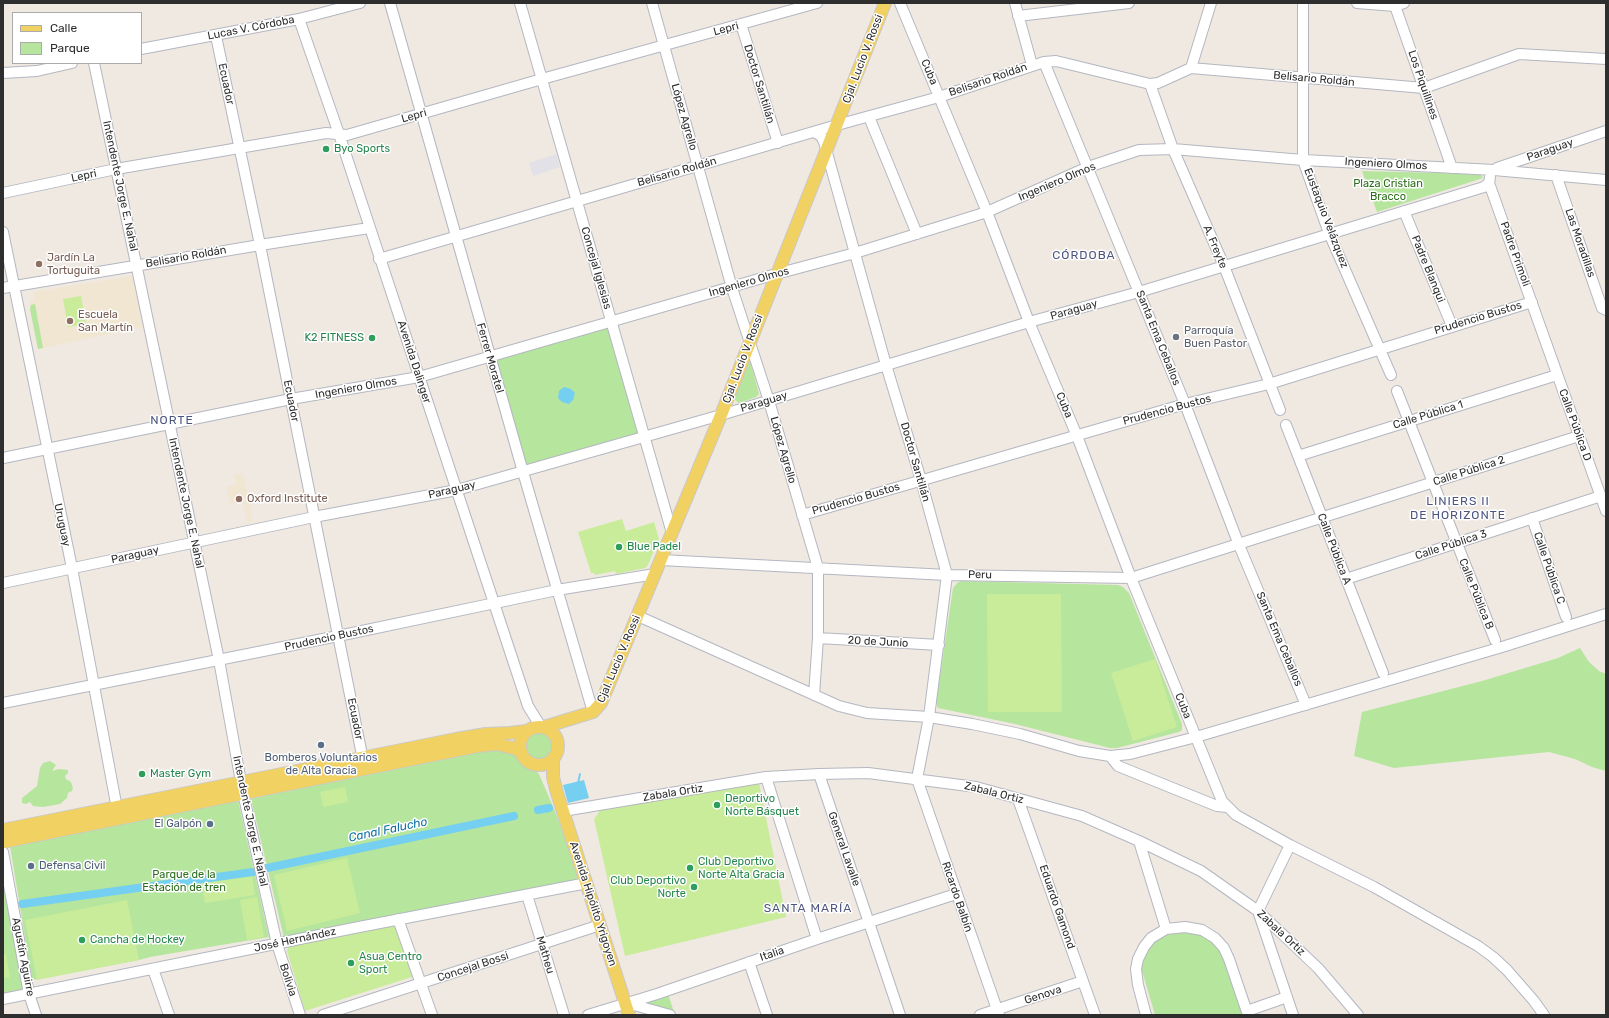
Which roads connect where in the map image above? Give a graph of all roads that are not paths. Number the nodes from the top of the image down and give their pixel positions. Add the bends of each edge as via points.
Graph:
1 (360, 3) edge
2 (390, 3) edge
3 (520, 3) edge
4 (652, 3) edge
5 (818, 3) edge
6 (885, 3) edge
7 (900, 3) edge
8 (1015, 3) edge
9 (1129, 3) edge
10 (1211, 3) edge
11 (1303, 3) edge
12 (1357, 3) edge
13 (1398, 4) edge
14 (784, 7) edge
15 (1018, 16) junction
16 (299, 19) junction
17 (741, 24) junction
18 (216, 36) junction
19 (664, 45) junction
20 (142, 49) edge
21 (1606, 58) edge
22 (1044, 62) junction
23 (68, 64) edge
24 (94, 64) edge
25 (1032, 65) junction
26 (1191, 68) junction
27 (3, 73) edge
28 (1302, 78) junction
29 (542, 79) junction
30 (1150, 84) junction
31 (1424, 88) junction
32 (939, 97) junction
33 (421, 114) junction
34 (869, 117) junction
35 (837, 125) junction
36 (1606, 131) edge
37 (814, 132) junction
38 (339, 134) junction
39 (778, 143) junction
40 (239, 148) junction
41 (1172, 149) junction
42 (827, 151) junction
43 (1303, 160) junction
44 (697, 166) junction
45 (1088, 167) junction
46 (1452, 168) junction
47 (116, 169) junction
48 (1492, 170) junction
49 (1556, 175) junction
50 (1606, 180) edge
51 (1489, 183) junction
52 (3, 193) edge
53 (578, 201) junction
54 (1404, 211) junction
55 (987, 212) junction
56 (369, 228) junction
57 (3, 232) edge
58 (1329, 233) junction
59 (917, 234) junction
60 (456, 237) junction
61 (260, 245) junction
62 (855, 253) junction
63 (379, 259) junction
64 (136, 266) junction
65 (1224, 266) junction
66 (776, 274) junction
67 (15, 286) junction
68 (3, 288) edge
69 (732, 288) junction
70 (1138, 292) junction
71 (1532, 302) junction
72 (1606, 310) edge
73 (611, 321) junction
74 (1029, 322) junction
75 (1452, 326) junction
76 (1545, 338) joint
77 (750, 341) junction
78 (1380, 348) junction
79 (490, 356) junction
80 (886, 365) junction
81 (1391, 375) dead end
82 (1557, 375) junction
83 (419, 377) junction
84 (1269, 384) junction
85 (1397, 391) dead end
86 (291, 399) junction
87 (769, 400) junction
88 (1184, 404) junction
89 (1280, 410) dead end
90 (721, 415) junction
91 (1408, 422) junction
92 (170, 425) junction
93 (1286, 425) dead end
94 (645, 436) junction
95 (1077, 436) junction
96 (1579, 436) junction
97 (46, 449) junction
98 (1298, 456) junction
99 (3, 458) edge
100 (522, 472) junction
101 (921, 480) junction
102 (1433, 483) junction
103 (457, 490) junction
104 (1601, 496) junction
105 (1606, 511) edge
106 (802, 515) junction
107 (314, 517) junction
108 (1322, 518) junction
109 (1532, 518) junction
110 (1291, 528) joint
111 (672, 533) junction
112 (194, 542) junction
113 (1457, 543) junction
114 (1239, 545) junction
115 (661, 560) junction
116 (72, 568) junction
117 (818, 568) junction
118 (655, 574) junction
119 (947, 575) junction
120 (1131, 578) junction
121 (1346, 579) junction
122 (3, 583) edge
123 (557, 590) junction
124 (494, 603) junction
125 (1606, 614) edge
126 (638, 616) junction
127 (1566, 617) dead end
128 (338, 636) junction
129 (818, 638) junction
130 (1495, 640) dead end
131 (939, 645) junction
132 (219, 660) junction
133 (1383, 673) dead end
134 (94, 684) junction
135 (814, 695) junction
136 (3, 703) edge
137 (1306, 705) junction
138 (588, 714) junction
139 (929, 717) junction
140 (535, 728) junction
141 (1196, 737) junction
142 (557, 739) junction
143 (520, 750) junction
144 (1110, 756) junction
145 (553, 759) junction
146 (363, 762) junction
147 (540, 765) junction
148 (819, 774) junction
149 (766, 777) junction
150 (917, 779) junction
151 (242, 787) junction
152 (557, 793) junction
153 (1018, 799) junction
154 (1227, 807) junction
155 (563, 812) junction
156 (117, 813) junction
157 (3, 830) edge
158 (1139, 841) junction
159 (3, 842) edge
160 (1290, 845) junction
161 (3, 852) edge
162 (587, 883) junction
163 (956, 894) junction
164 (527, 895) junction
165 (1258, 911) junction
166 (398, 919) junction
167 (869, 922) junction
168 (600, 925) junction
169 (1166, 929) junction
170 (817, 939) junction
171 (277, 944) junction
172 (542, 944) junction
173 (749, 962) junction
174 (153, 969) junction
175 (1083, 982) junction
176 (422, 984) junction
177 (29, 994) junction
178 (1287, 997) junction
179 (3, 999) edge
180 (625, 1003) junction
181 (998, 1012) edge
182 (1248, 1013) edge
183 (36, 1015) edge
184 (169, 1015) edge
185 (300, 1015) edge
186 (323, 1015) edge
187 (432, 1015) edge
188 (564, 1015) edge
189 (588, 1015) edge
190 (629, 1015) edge
191 (670, 1015) edge
192 (767, 1015) edge
193 (900, 1015) edge
194 (980, 1015) edge
195 (1095, 1015) edge
196 (1146, 1015) edge
197 (1293, 1015) edge
198 (1358, 1015) edge
199 (1544, 1015) edge

1 - 16 street, Lucas V. Córdoba
2 - 33 street, Ferrer Moratel
3 - 29 street, Concejal Iglesias
4 - 19 street, López Agrello
5 - 14 street, Lepri
6 - 35 main road, Cjal. Lucio V. Rossi
7 - 32 street, Cuba
8 - 15 street
9 - 15 street
10 - 26 street
11 - 28 street, Eustaquio Velázquez
12 - 13 street
13 - 31 street, Los Piquillines
14 - 17 street, Lepri
15 - 25 street
16 - 18 street, Lucas V. Córdoba
16 - 38 street, Avenida Dalinger
17 - 19 street, Lepri
17 - 39 street, Doctor Santillán
18 - 20 street, Lucas V. Córdoba
18 - 40 street, Ecuador
19 - 29 street, Lepri
19 - 44 street, López Agrello
21 - 31 street, Belisario Roldán via 1518,54
22 - 25 street, Belisario Roldán
22 - 30 street, Belisario Roldán via 1056,61
22 - 45 street, Santa Ema Ceballos
23 - 27 street via 37,71
24 - 47 street, Intendente Jorge E. Nahal
25 - 32 street, Belisario Roldán
26 - 28 street, Belisario Roldán
26 - 30 street, Belisario Roldán
28 - 31 street, Belisario Roldán
28 - 43 street, Eustaquio Velázquez
29 - 33 street, Lepri
29 - 53 street, Concejal Iglesias
30 - 41 street, A. Freyte
31 - 46 street, Los Piquillines
32 - 34 street, Belisario Roldán
32 - 55 street, Cuba
33 - 38 street, Lepri via 347,135
33 - 60 street, Ferrer Moratel
34 - 35 street, Belisario Roldán
34 - 59 street
35 - 37 street, Belisario Roldán
35 - 42 main road, Cjal. Lucio V. Rossi
36 - 48 street, Paraguay
37 - 39 street, Belisario Roldán
37 - 42 street, Doctor Santillán via 821,136
38 - 40 street, Lepri
38 - 56 street, Avenida Dalinger
39 - 44 street, Belisario Roldán
40 - 47 street, Lepri
40 - 61 street, Ecuador
41 - 43 street, Ingeniero Olmos
41 - 45 street, Ingeniero Olmos via 1139,150
41 - 65 street, A. Freyte
42 - 62 street, Doctor Santillán
42 - 66 main road, Cjal. Lucio V. Rossi
43 - 46 street, Ingeniero Olmos
43 - 58 street, Eustaquio Velázquez
44 - 53 street, Belisario Roldán
44 - 69 street, López Agrello
45 - 55 street, Ingeniero Olmos
45 - 70 street, Santa Ema Ceballos
46 - 48 street, Ingeniero Olmos
47 - 52 street, Lepri
47 - 64 street, Intendente Jorge E. Nahal
48 - 49 street, Ingeniero Olmos
48 - 51 street, Padre Primoli
49 - 50 street, Ingeniero Olmos
49 - 72 street, Las Moradillas via 1602,308
51 - 54 street, Paraguay via 1484,187
51 - 71 street, Padre Primoli
53 - 60 street, Belisario Roldán
53 - 73 street, Concejal Iglesias
54 - 58 street, Paraguay
54 - 75 street, Padre Blanqui
55 - 59 street, Ingeniero Olmos
55 - 74 street, Cuba
56 - 61 street, Belisario Roldán
56 - 63 street, Avenida Dalinger
57 - 67 street, Uruguay
58 - 65 street, Paraguay
58 - 78 street, Eustaquio Velázquez
59 - 62 street, Ingeniero Olmos
60 - 63 street, Belisario Roldán
60 - 79 street, Ferrer Moratel
61 - 64 street, Belisario Roldán
61 - 86 street, Ecuador
62 - 66 street, Ingeniero Olmos
62 - 80 street, Doctor Santillán
63 - 83 street, Avenida Dalinger
64 - 67 street, Belisario Roldán
64 - 92 street, Intendente Jorge E. Nahal
65 - 70 street, Paraguay
65 - 84 street, A. Freyte
66 - 69 street, Ingeniero Olmos
66 - 77 main road, Cjal. Lucio V. Rossi
67 - 68 street, Belisario Roldán
67 - 97 street, Uruguay
69 - 73 street, Ingeniero Olmos
69 - 77 street, López Agrello
70 - 74 street, Paraguay
70 - 88 street, Santa Ema Ceballos
71 - 75 street, Prudencio Bustos
71 - 76 street, Padre Primoli
73 - 79 street, Ingeniero Olmos
73 - 94 street, Concejal Iglesias
74 - 80 street, Paraguay
74 - 95 street, Cuba
75 - 78 street, Prudencio Bustos
76 - 82 street, Calle Pública D
77 - 87 street, López Agrello
77 - 90 main road, Cjal. Lucio V. Rossi
78 - 81 street, Eustaquio Velázquez
78 - 84 street, Prudencio Bustos
79 - 83 street, Ingeniero Olmos
79 - 100 street, Ferrer Moratel
80 - 87 street, Paraguay
80 - 101 street, Doctor Santillán
82 - 91 street, Calle Pública 1
82 - 96 street, Calle Pública D
83 - 86 street, Ingeniero Olmos
83 - 103 street, Avenida Dalinger
84 - 88 street, Prudencio Bustos
84 - 89 street, A. Freyte
85 - 91 street, Calle Pública B
86 - 92 street, Ingeniero Olmos
86 - 107 street, Ecuador
87 - 90 street, Paraguay
87 - 106 street, López Agrello
88 - 95 street, Prudencio Bustos
88 - 114 street, Santa Ema Ceballos
90 - 94 street, Paraguay
90 - 111 main road, Cjal. Lucio V. Rossi
91 - 98 street, Calle Pública 1
91 - 102 street, Calle Pública B
92 - 97 street, Ingeniero Olmos
92 - 112 street, Intendente Jorge E. Nahal
93 - 98 street, Calle Pública A
94 - 100 street, Paraguay
94 - 111 street, Concejal Iglesias
95 - 101 street, Prudencio Bustos
95 - 120 street, Cuba
96 - 102 street, Calle Pública 2
96 - 104 street, Calle Pública D
97 - 99 street, Ingeniero Olmos
97 - 116 street, Uruguay
98 - 108 street, Calle Pública A
100 - 103 street, Paraguay
100 - 123 street, Ferrer Moratel
101 - 106 street, Prudencio Bustos
101 - 119 street, Doctor Santillán
102 - 108 street, Calle Pública 2
102 - 113 street, Calle Pública B
103 - 107 street, Paraguay
103 - 124 street, Avenida Dalinger
104 - 105 street, Calle Pública D
104 - 109 street, Calle Pública 3
106 - 117 street, López Agrello
107 - 112 street, Paraguay
107 - 128 street, Ecuador
108 - 110 street, Calle Pública 2
108 - 121 street, Calle Pública A
109 - 113 street, Calle Pública 3
109 - 127 street, Calle Pública C
110 - 114 street, Peru
111 - 115 main road, Cjal. Lucio V. Rossi
112 - 116 street, Paraguay
112 - 132 street, Intendente Jorge E. Nahal
113 - 121 street, Calle Pública 3
113 - 130 street, Calle Pública B
114 - 120 street, Peru
114 - 137 street, Santa Ema Ceballos
115 - 117 street, Peru
115 - 118 main road, Cjal. Lucio V. Rossi
116 - 122 street, Paraguay
116 - 134 street, Uruguay
117 - 119 street, Peru
117 - 129 street, López Agrello
118 - 123 street, Prudencio Bustos
118 - 126 main road, Cjal. Lucio V. Rossi
119 - 120 street, Peru
119 - 131 street, Doctor Santillán
120 - 141 street, Cuba
121 - 133 street, Calle Pública A
123 - 124 street, Prudencio Bustos
123 - 138 street, Ferrer Moratel
124 - 128 street, Prudencio Bustos
124 - 140 street, Avenida Dalinger via 528,706 530,720
125 - 137 street
126 - 135 street
126 - 138 main road, Cjal. Lucio V. Rossi via 601,703
128 - 132 street, Prudencio Bustos
128 - 146 street, Ecuador
129 - 131 street, 20 de Junio
129 - 135 street, López Agrello
131 - 139 street, Doctor Santillán
132 - 134 street, Prudencio Bustos
132 - 151 street, Intendente Jorge E. Nahal
134 - 136 street, Prudencio Bustos
134 - 156 street, Uruguay
135 - 139 street via 839,706 867,713
137 - 141 street
138 - 140 main road
138 - 142 main road via 568,724
139 - 144 street via 1020,734 1079,751
139 - 150 street, Doctor Santillán
140 - 142 main road via 552,732
140 - 143 main road via 521,738
140 - 146 main road via 477,735
141 - 144 street via 1130,754
141 - 154 street, Cuba via 1218,793
142 - 145 main road via 557,751
143 - 146 main road via 497,744
143 - 147 main road via 531,764
144 - 154 street via 1118,766 1217,806
145 - 147 main road
145 - 152 main road, Avenida Hipólito Yrigoyen via 553,777
146 - 151 main road
147 - 152 main road, Avenida Hipólito Yrigoyen
148 - 149 street, Zabala Ortiz
148 - 150 street, Zabala Ortiz via 868,774
148 - 167 street, General Lavalle
149 - 155 street, Zabala Ortiz
149 - 170 street
150 - 153 street, Zabala Ortiz via 976,787
150 - 163 street, Ricardo Balbín
151 - 156 main road
151 - 171 street, Intendente Jorge E. Nahal
152 - 155 main road, Avenida Hipólito Yrigoyen
153 - 158 street, Zabala Ortiz via 1082,816
153 - 175 street, Eduardo Gamond
154 - 160 street via 1236,815
155 - 162 main road, Avenida Hipólito Yrigoyen
156 - 157 main road
156 - 159 main road
158 - 165 street, Zabala Ortiz via 1201,871
158 - 169 street
160 - 165 street
160 - 199 street via 1374,887 1478,946 1507,970
161 - 177 street, Agustín Aguirre
162 - 164 street, José Hernández
162 - 168 main road, Avenida Hipólito Yrigoyen
163 - 167 street, Italia
163 - 181 street, Ricardo Balbín
164 - 166 street, José Hernández
164 - 172 street, Matheu
165 - 178 street
165 - 198 street, Zabala Ortiz via 1318,968
166 - 171 street, José Hernández
166 - 176 street
167 - 170 street, Italia
167 - 193 street, General Lavalle
168 - 172 street, Concejal Bossi
168 - 180 main road, Avenida Hipólito Yrigoyen
169 - 182 street via 1185,927 1202,930 1215,938 1230,959
169 - 196 street via 1151,938 1138,958 1138,985
170 - 173 street, Italia
171 - 174 street, José Hernández
171 - 185 street, Bolivia
172 - 176 street, Concejal Bossi
172 - 188 street, Matheu
173 - 180 street, Italia
173 - 192 street
174 - 177 street, José Hernández
174 - 184 street
175 - 181 street, Genova
175 - 195 street, Eduardo Gamond
176 - 186 street, Concejal Bossi
176 - 187 street
177 - 179 street, José Hernández
177 - 183 street, Agustín Aguirre
178 - 182 street
178 - 197 street
180 - 189 street, Italia
180 - 190 main road, Avenida Hipólito Yrigoyen
180 - 191 street
181 - 194 street, Genova

